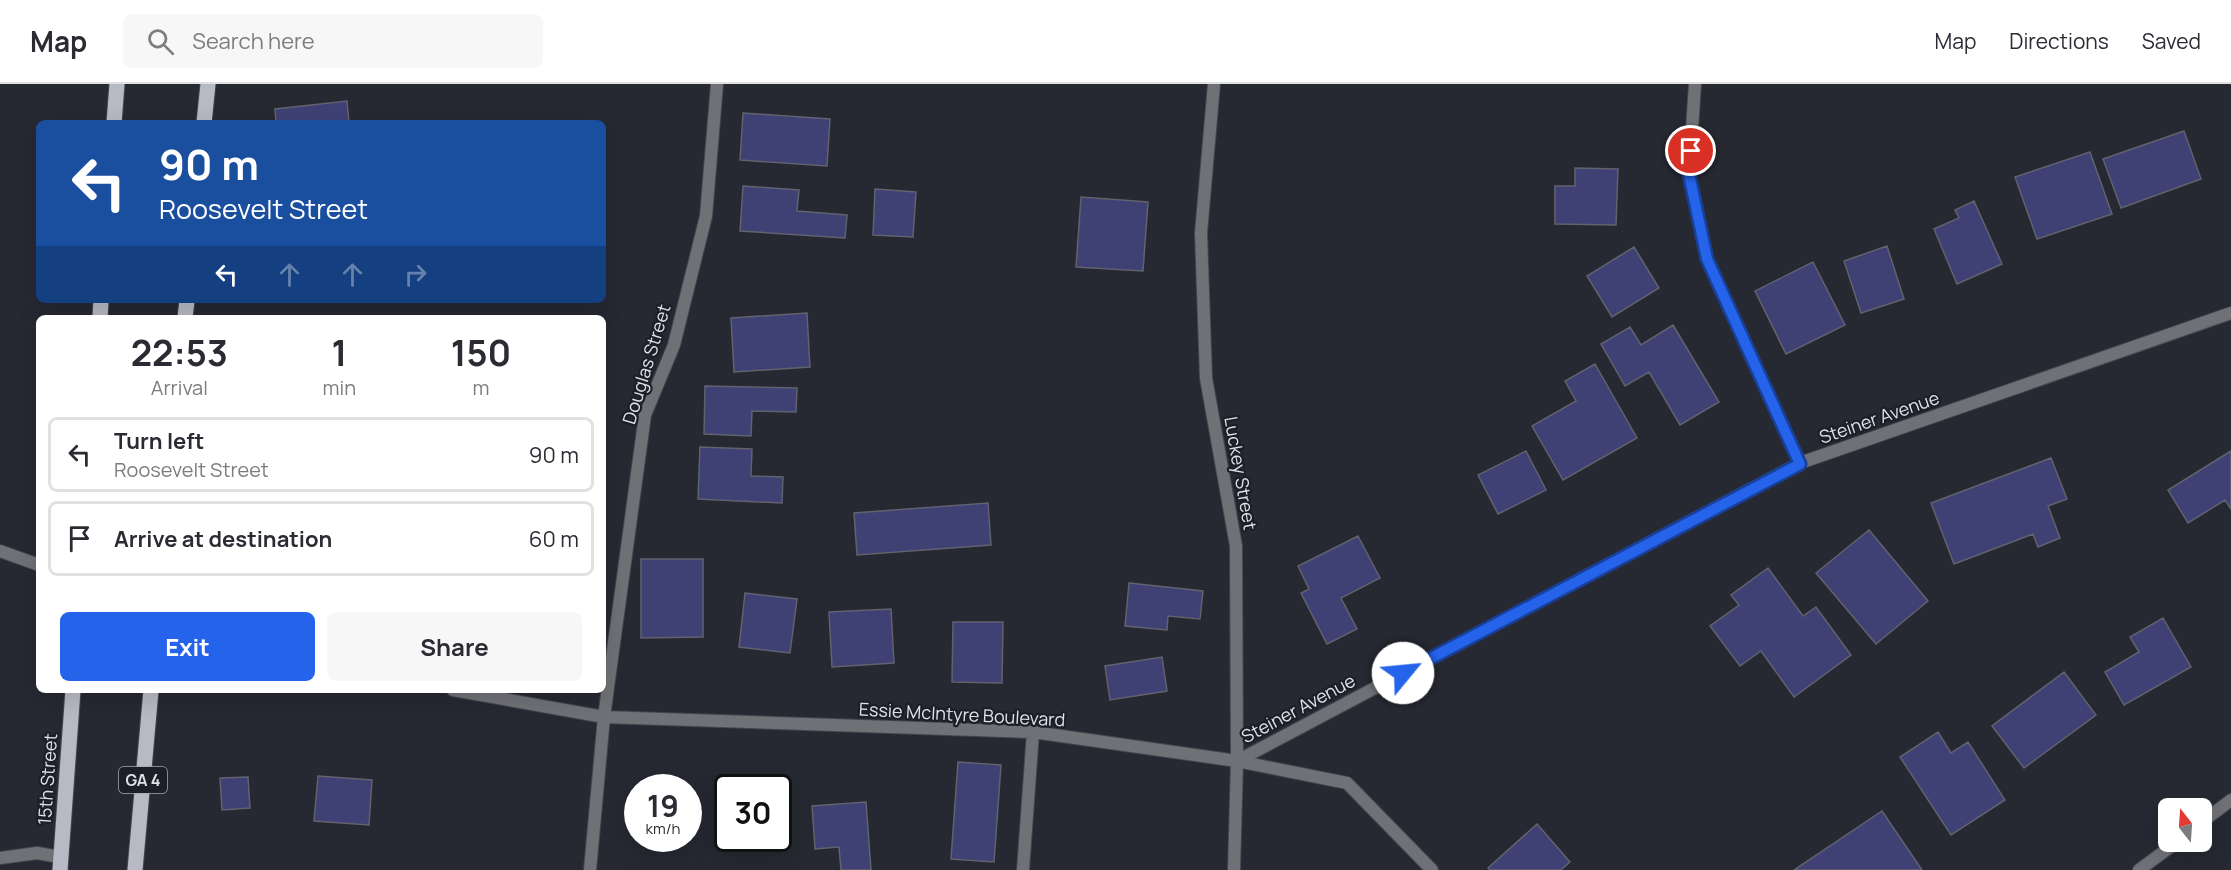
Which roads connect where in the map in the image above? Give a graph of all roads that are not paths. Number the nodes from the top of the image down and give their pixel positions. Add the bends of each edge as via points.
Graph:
1 (117, 84) edge
2 (208, 84) edge
3 (717, 84) edge
4 (1214, 84) edge
5 (1695, 84) edge
6 (114, 120) edge
7 (204, 120) edge
8 (2231, 313) edge
9 (1800, 464) junction
10 (0, 551) edge
11 (36, 565) edge
12 (73, 693) edge
13 (151, 693) edge
14 (470, 693) edge
15 (604, 717) junction
16 (1033, 732) junction
17 (1237, 761) junction
18 (2231, 800) edge
19 (2212, 814) edge
20 (2163, 852) edge
21 (0, 858) edge
22 (60, 864) edge
23 (135, 870) edge
24 (590, 870) edge
25 (1023, 870) edge
26 (1234, 870) edge
27 (1432, 870) edge
28 (2139, 870) edge

1 - 6 main road
2 - 7 main road
3 - 15 street, Douglas Street via 706,216 674,345 645,415
4 - 17 street, Luckey Street via 1201,244 1206,378 1236,546
5 - 9 street via 1689,174 1707,259
8 - 9 street, Steiner Avenue
9 - 17 street, Steiner Avenue
10 - 11 street
12 - 22 main road, 15th Street
13 - 23 main road, GA 4
14 - 15 street, Essie McIntyre Boulevard
15 - 16 street, Essie McIntyre Boulevard
15 - 24 street, Douglas Street
16 - 17 street, Essie McIntyre Boulevard
16 - 25 street
17 - 26 street, Luckey Street
17 - 27 street, Essie McIntyre Boulevard via 1347,783
18 - 19 street
20 - 28 street
21 - 22 street via 37,853

